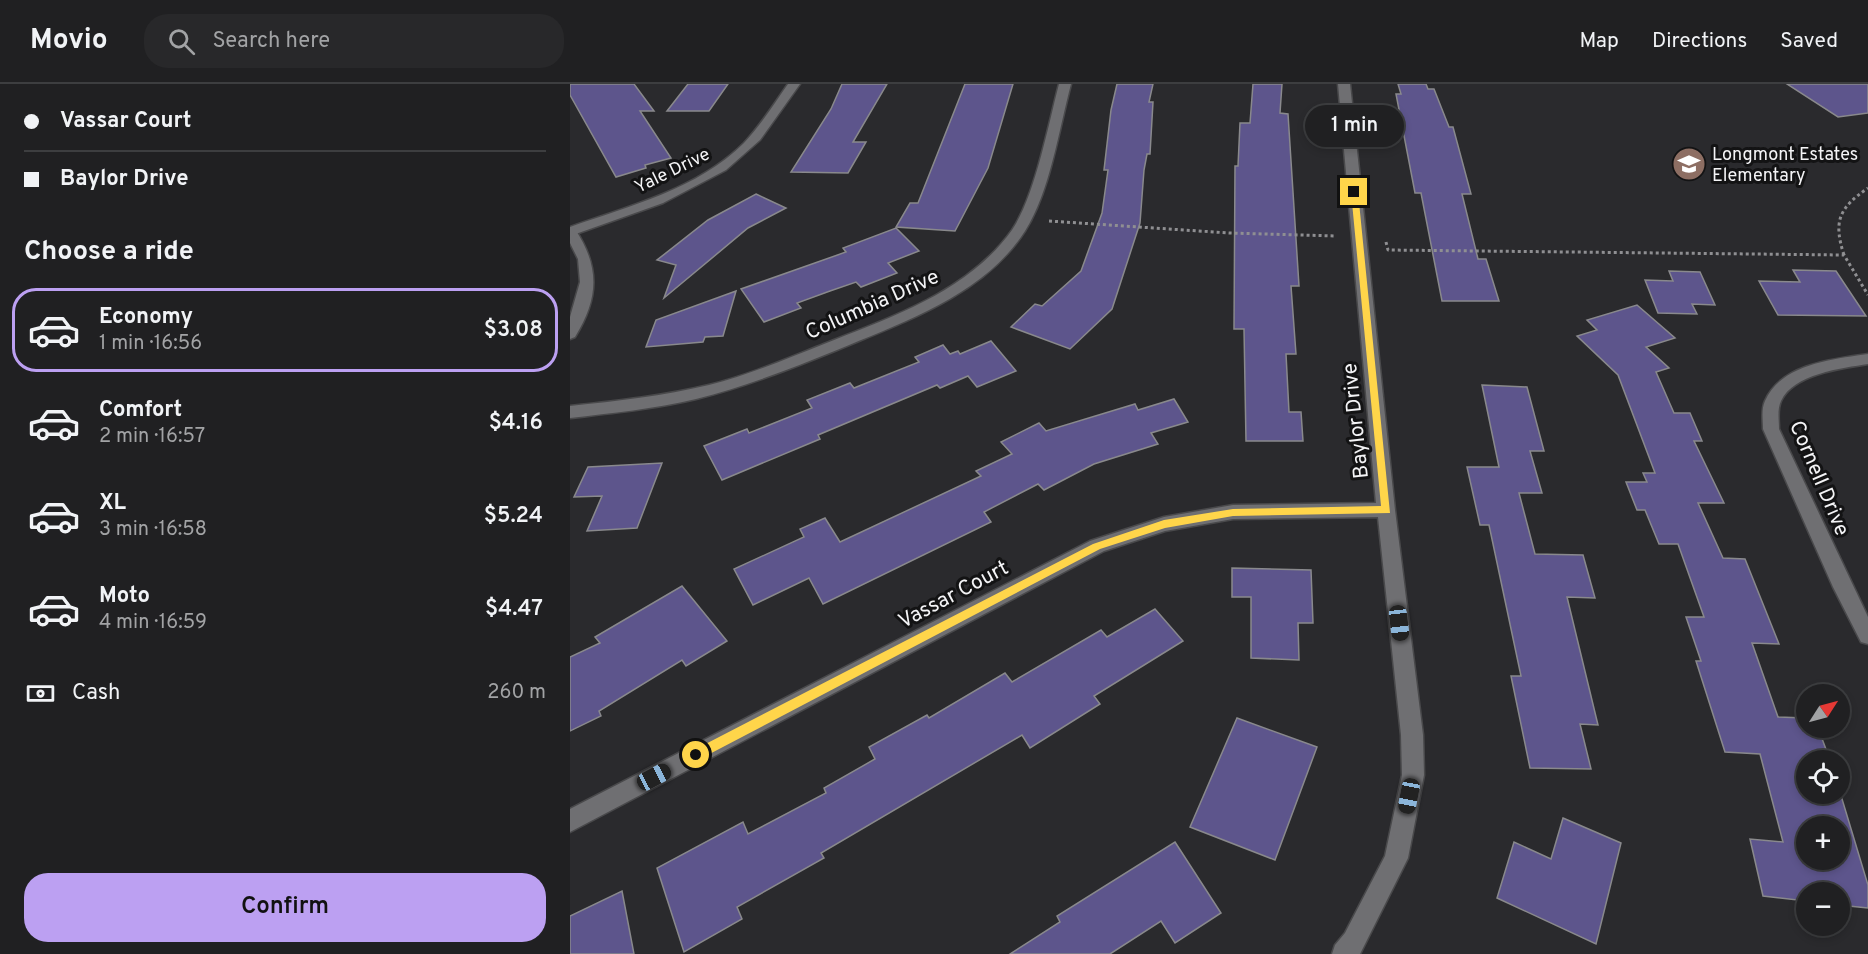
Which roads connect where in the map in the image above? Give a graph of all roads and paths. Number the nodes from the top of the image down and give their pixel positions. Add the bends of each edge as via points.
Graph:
1 (794, 84) edge
2 (1065, 84) edge
3 (1344, 84) edge
4 (1868, 188) edge
5 (1055, 222) dead end
6 (570, 232) edge
7 (1334, 236) dead end
8 (1388, 250) dead end
9 (1844, 255) junction
10 (1868, 295) edge
11 (570, 334) edge
12 (1868, 359) edge
13 (570, 412) edge
14 (1386, 510) junction
15 (1868, 636) edge
16 (570, 820) edge
17 (1344, 954) edge

1 - 6 street, Yale Drive via 747,146 710,175 670,195
2 - 13 street, Columbia Drive via 1027,218 1013,240 967,284 914,313 730,384 666,400
3 - 14 street, Baylor Drive
4 - 9 path via 1845,205 1837,218 1838,240
5 - 7 path
6 - 11 street via 588,265 587,298
8 - 9 path
9 - 10 path
12 - 15 street, Cornell Drive via 1823,366 1784,385 1772,401 1771,429
14 - 16 street, Vassar Court via 1233,512 1164,524 1096,546
14 - 17 street, Baylor Drive via 1412,735 1413,775 1396,858 1354,942

